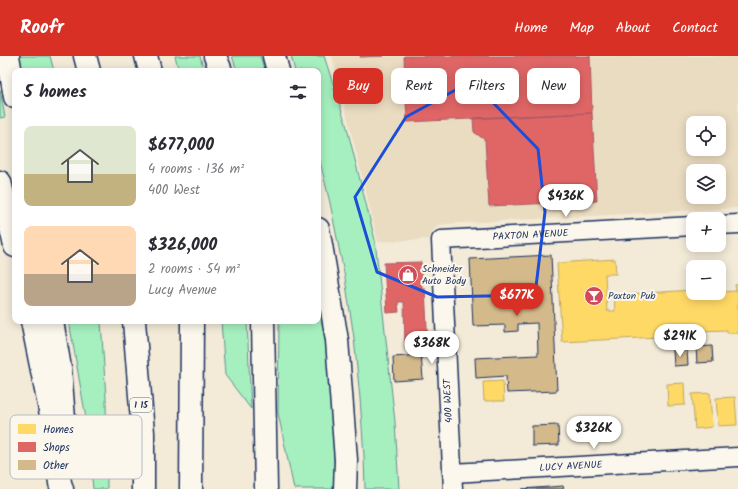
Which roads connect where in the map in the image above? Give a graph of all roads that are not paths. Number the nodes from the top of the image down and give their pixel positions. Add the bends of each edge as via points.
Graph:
1 (8, 56) edge
2 (85, 56) edge
3 (146, 56) edge
4 (215, 56) edge
5 (274, 56) edge
6 (89, 68) edge
7 (149, 68) edge
8 (220, 68) edge
9 (277, 68) edge
10 (12, 79) edge
11 (0, 182) edge
12 (726, 224) edge
13 (738, 224) edge
14 (686, 226) edge
15 (12, 233) edge
16 (441, 240) joint
17 (321, 241) edge
18 (33, 324) edge
19 (53, 324) edge
20 (134, 324) edge
21 (192, 324) edge
22 (263, 324) edge
23 (51, 415) edge
24 (64, 415) edge
25 (142, 415) edge
26 (142, 421) edge
27 (738, 457) edge
28 (61, 479) edge
29 (69, 479) edge
30 (452, 481) edge
31 (62, 489) edge
32 (70, 489) edge
33 (143, 489) edge
34 (191, 489) edge
35 (266, 489) edge
36 (345, 489) edge

1 - 10 highway
2 - 6 highway
3 - 7 highway
4 - 8 highway
5 - 9 highway
11 - 15 highway
12 - 13 street
14 - 16 street, PAXTON AVENUE
16 - 30 street, 400 WEST
17 - 36 highway via 337,340 346,460
18 - 23 highway
19 - 24 highway
20 - 25 highway, I 15
21 - 34 highway
22 - 35 highway
26 - 33 highway, I 15
27 - 30 street, LUCY AVENUE
28 - 31 highway
29 - 32 highway

